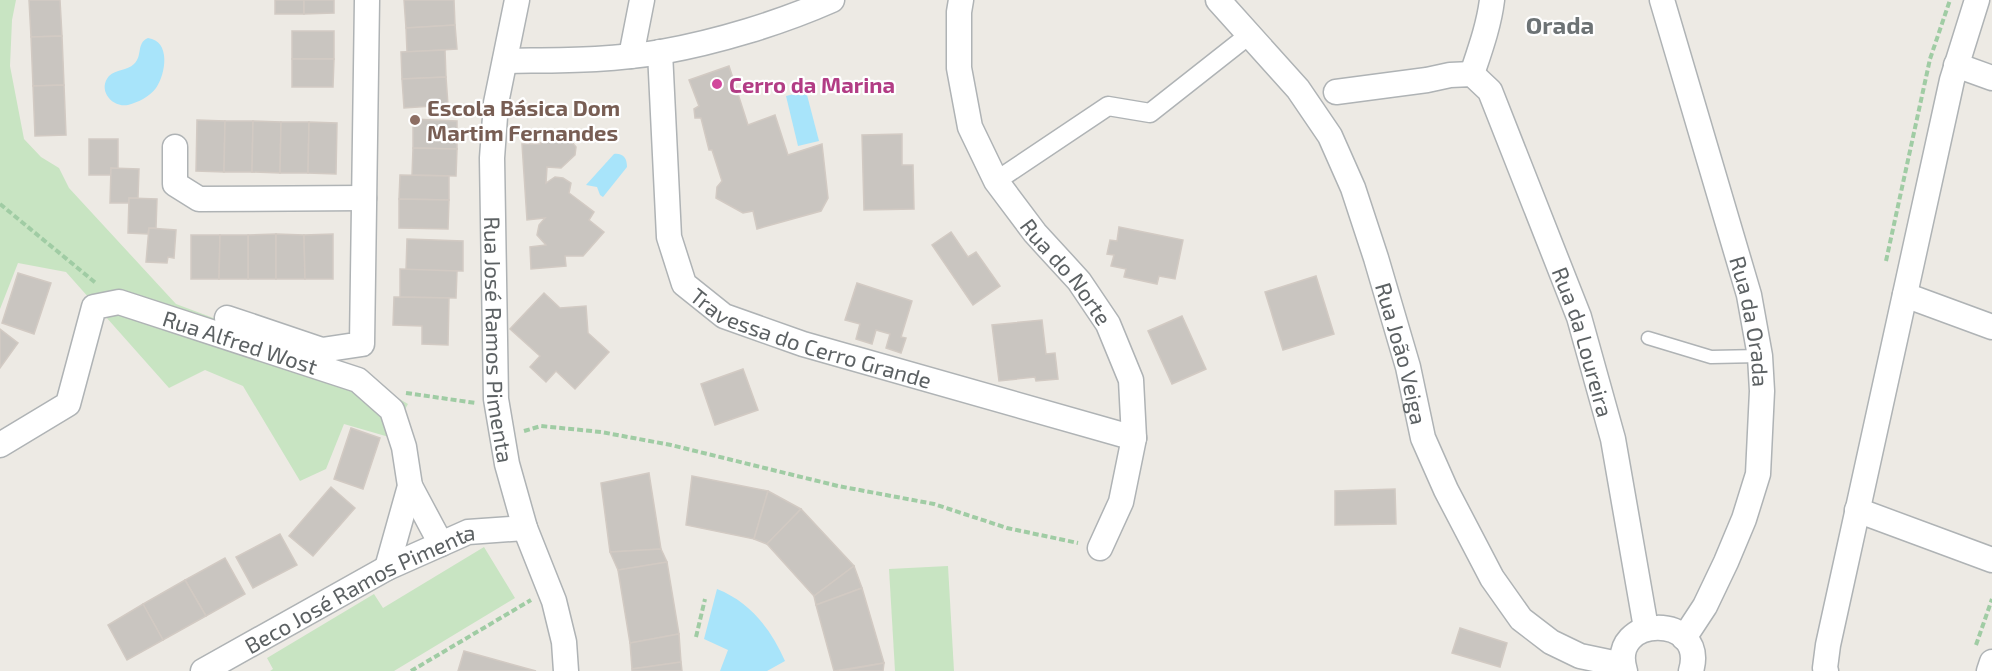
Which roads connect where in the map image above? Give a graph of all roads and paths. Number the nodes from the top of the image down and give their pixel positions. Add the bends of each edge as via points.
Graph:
1 (367, 0) edge
2 (518, 0) edge
3 (642, 0) edge
4 (832, 0) edge
5 (1218, 0) edge
6 (1492, 0) edge
7 (1662, 0) edge
8 (1977, 0) edge
9 (957, 4) edge
10 (1249, 35) junction
11 (660, 52) junction
12 (631, 56) junction
13 (504, 61) junction
14 (1956, 65) junction
15 (1472, 74) junction
16 (1992, 78) edge
17 (1336, 92) dead end
18 (175, 147) dead end
19 (996, 181) junction
20 (364, 198) junction
21 (0, 204) edge
22 (1905, 295) junction
23 (119, 302) junction
24 (227, 318) dead end
25 (1992, 327) edge
26 (1648, 338) dead end
27 (1760, 356) junction
28 (407, 393) dead end
29 (498, 406) junction
30 (502, 436) junction
31 (1134, 438) junction
32 (0, 445) edge
33 (410, 486) junction
34 (1857, 510) junction
35 (525, 528) junction
36 (441, 544) junction
37 (1100, 548) joint
38 (1992, 560) edge
39 (387, 568) junction
40 (549, 589) junction
41 (705, 599) dead end
42 (1992, 599) edge
43 (1646, 628) junction
44 (696, 637) dead end
45 (1684, 638) junction
46 (1983, 656) edge
47 (422, 664) junction
48 (1624, 668) edge
49 (203, 671) edge
50 (411, 671) edge
51 (424, 671) edge
52 (566, 671) edge
53 (1691, 671) edge
54 (1826, 671) edge
55 (1989, 671) edge

1 - 20 street
2 - 13 street, Rua José Ramos Pimenta
3 - 12 street
4 - 11 street via 737,34
5 - 10 street, Rua João Veiga
6 - 15 street
7 - 27 street, Rua da Orada via 1749,296
8 - 14 street
9 - 19 street, Rua do Norte via 959,68 970,127
10 - 19 street via 1150,112 1108,106
10 - 48 street, Rua João Veiga via 1298,89 1330,136 1353,188 1408,367 1423,438 1492,578 1521,619 1551,642 1580,656
11 - 12 street
11 - 31 street, Travessa do Cerro Grande via 669,237 684,284 724,316 803,344
12 - 13 street
13 - 29 street, Rua José Ramos Pimenta via 492,158
14 - 16 street
14 - 22 street
15 - 17 street
15 - 43 street, Rua da Loureira via 1490,91 1579,317 1613,438
18 - 20 street via 175,184 199,199
19 - 31 street, Rua do Norte via 1035,233 1079,281 1108,324 1131,380
20 - 24 street via 362,344 322,350
21 - 23 path
22 - 25 street
22 - 34 street
23 - 32 street via 94,307 68,404
23 - 33 street, Rua Alfred Wost via 358,380 392,410 404,447
26 - 27 lane via 1711,357
27 - 45 street, Rua da Orada via 1758,474 1726,562
28 - 29 path
29 - 30 street, Rua José Ramos Pimenta
30 - 35 street, Rua José Ramos Pimenta
30 - 37 path via 541,426 602,432 934,504 1007,528
31 - 37 street, Rua do Norte via 1120,502
33 - 36 street
33 - 39 street, Rua Alfred Wost
34 - 38 street
34 - 54 street
35 - 36 street, Beco José Ramos Pimenta via 468,532
35 - 40 street, Rua José Ramos Pimenta
36 - 39 street, Beco José Ramos Pimenta
39 - 49 street, Beco José Ramos Pimenta
40 - 47 path
40 - 52 street, Rua José Ramos Pimenta via 564,642
41 - 44 path
42 - 46 path
43 - 45 street via 1667,627
43 - 48 street via 1626,647
45 - 53 street via 1693,656
46 - 55 street
47 - 50 path
47 - 51 path

